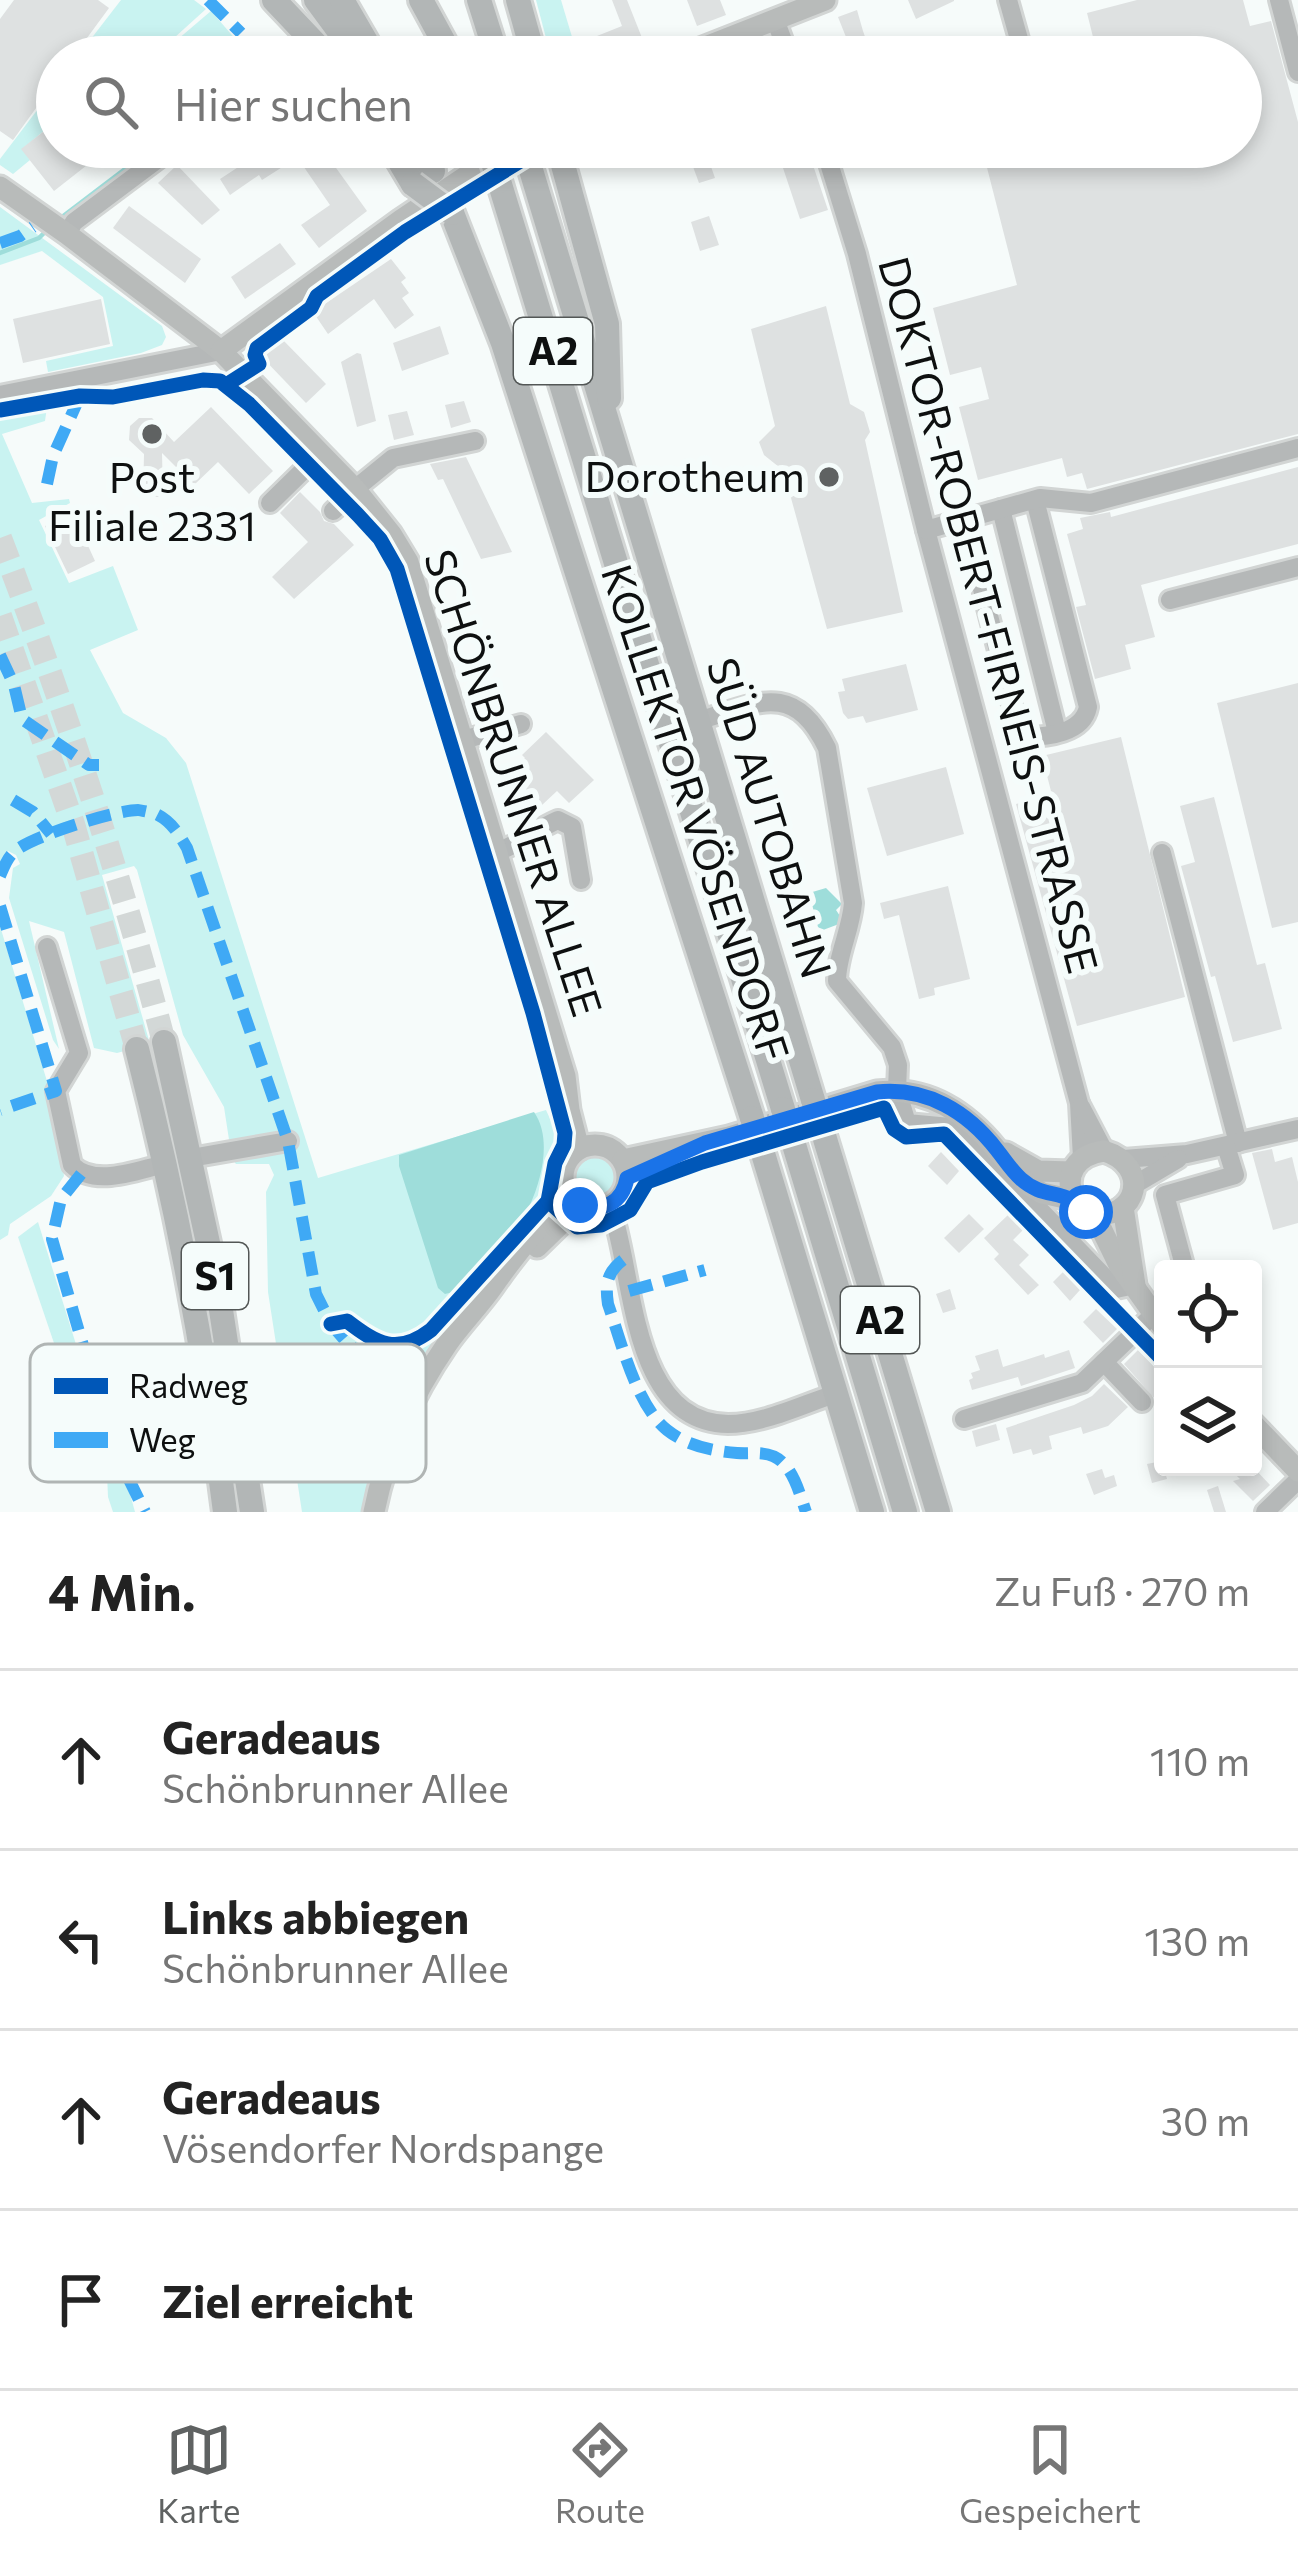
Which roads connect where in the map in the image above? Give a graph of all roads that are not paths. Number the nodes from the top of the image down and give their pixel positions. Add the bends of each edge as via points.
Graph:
1 (274, 0) edge
2 (316, 0) edge
3 (342, 0) edge
4 (421, 0) edge
5 (438, 0) edge
6 (479, 0) edge
7 (518, 0) edge
8 (825, 0) edge
9 (1008, 0) edge
10 (1279, 0) edge
11 (775, 19) junction
12 (308, 36) edge
13 (343, 36) edge
14 (363, 36) edge
15 (442, 36) edge
16 (448, 36) edge
17 (490, 36) edge
18 (527, 36) edge
19 (732, 36) edge
20 (782, 36) edge
21 (1018, 36) edge
22 (1298, 72) edge
23 (146, 168) edge
24 (413, 168) edge
25 (422, 168) edge
26 (491, 168) edge
27 (495, 168) edge
28 (526, 168) edge
29 (564, 168) edge
30 (830, 168) edge
31 (423, 177) junction
32 (0, 187) edge
33 (57, 228) junction
34 (220, 351) junction
35 (0, 395) edge
36 (610, 430) junction
37 (476, 441) dead end
38 (1298, 448) edge
39 (321, 453) junction
40 (355, 490) junction
41 (1035, 500) junction
42 (270, 503) dead end
43 (1001, 509) junction
44 (333, 511) dead end
45 (964, 519) junction
46 (926, 530) junction
47 (1298, 567) edge
48 (1170, 600) dead end
49 (698, 721) junction
50 (521, 724) dead end
51 (1058, 732) junction
52 (463, 740) junction
53 (497, 852) junction
54 (1162, 853) dead end
55 (580, 880) dead end
56 (46, 947) dead end
57 (164, 1042) tunnel mouth
58 (137, 1049) tunnel mouth
59 (897, 1090) junction
60 (1298, 1129) edge
61 (288, 1141) dead end
62 (1232, 1144) junction
63 (587, 1147) junction
64 (995, 1147) junction
65 (1187, 1154) junction
66 (191, 1158) junction
67 (1095, 1160) junction
68 (165, 1164) junction
69 (625, 1169) junction
70 (1134, 1185) junction
71 (574, 1199) junction
72 (610, 1204) junction
73 (1048, 1205) junction
74 (1082, 1207) junction
75 (1123, 1207) junction
76 (1183, 1260) edge
77 (1136, 1285) junction
78 (1154, 1314) edge
79 (1154, 1324) edge
80 (201, 1344) edge
81 (227, 1344) edge
82 (1104, 1362) junction
83 (426, 1376) edge
84 (835, 1394) junction
85 (1142, 1402) dead end
86 (964, 1419) dead end
87 (1262, 1433) edge
88 (1298, 1471) edge
89 (1298, 1480) edge
90 (221, 1482) edge
91 (247, 1482) edge
92 (382, 1482) edge
93 (225, 1512) edge
94 (252, 1512) edge
95 (374, 1512) edge
96 (872, 1512) edge
97 (905, 1512) edge
98 (938, 1512) edge
99 (1265, 1512) edge

1 - 12 highway
2 - 13 highway
3 - 14 highway
4 - 15 highway
5 - 16 highway
6 - 17 highway
7 - 18 highway
8 - 11 main road
9 - 21 street
10 - 22 street
11 - 19 main road
11 - 20 street
23 - 33 street
24 - 31 highway
25 - 31 highway, KOLLEKTOR VÖSENDORF
26 - 34 main road via 421,206
27 - 97 highway, SÜD AUTOBAHN / A2, bridge
28 - 36 highway, SÜD AUTOBAHN / A2
29 - 36 highway via 607,324
30 - 46 street, DOKTOR-ROBERT-FIRNEIS-STRASSE
31 - 84 highway, KOLLEKTOR VÖSENDORF, bridge via 452,213 503,343
32 - 33 main road, SCHÖNBRUNNER ALLEE
33 - 34 main road, SCHÖNBRUNNER ALLEE
34 - 35 street
34 - 39 main road, SCHÖNBRUNNER ALLEE
36 - 49 highway, SÜD AUTOBAHN / A2
37 - 40 street via 394,458
38 - 41 street via 1090,503
39 - 40 main road, SCHÖNBRUNNER ALLEE
39 - 42 street
40 - 44 street
40 - 52 main road, SCHÖNBRUNNER ALLEE via 408,562
41 - 43 street
41 - 51 street via 1088,707 1084,721
43 - 45 street
43 - 51 street
45 - 46 street
45 - 51 street via 1019,732
46 - 67 street, DOKTOR-ROBERT-FIRNEIS-STRASSE
47 - 48 street
49 - 59 street via 784,703 817,727 853,903 837,981 892,1047
49 - 98 highway, SÜD AUTOBAHN / A2, bridge
50 - 52 street
52 - 53 main road, SCHÖNBRUNNER ALLEE
53 - 55 street via 558,820 572,827
53 - 63 main road, SCHÖNBRUNNER ALLEE via 569,1110
54 - 62 street
56 - 68 street via 79,1053 56,1091 72,1165 92,1178
57 - 66 highway, S1
58 - 68 highway, S1
59 - 64 main road via 945,1103
59 - 69 main road
59 - 73 street via 907,1123 950,1126
60 - 62 street
61 - 66 street
62 - 65 street
62 - 76 street via 1234,1175 1165,1195
63 - 69 main road via 613,1150
63 - 71 main road via 564,1172
64 - 67 main road via 1038,1171
64 - 73 main road
65 - 67 street
65 - 70 street
66 - 81 highway, S1
67 - 70 main road via 1132,1172
67 - 74 main road via 1070,1190
68 - 80 highway, S1
69 - 72 main road via 624,1192
70 - 75 main road
71 - 72 main road via 591,1209
71 - 83 main road
72 - 84 street via 652,1372 685,1411 730,1424
73 - 74 main road
73 - 77 street via 1116,1288
74 - 75 main road via 1111,1214
74 - 77 main road
75 - 77 main road
77 - 78 main road
79 - 82 street
82 - 85 street
82 - 86 street via 1082,1383
84 - 96 highway, KOLLEKTOR VÖSENDORF
87 - 88 main road
89 - 99 street
90 - 93 highway, S1
91 - 94 highway, S1
92 - 95 main road

